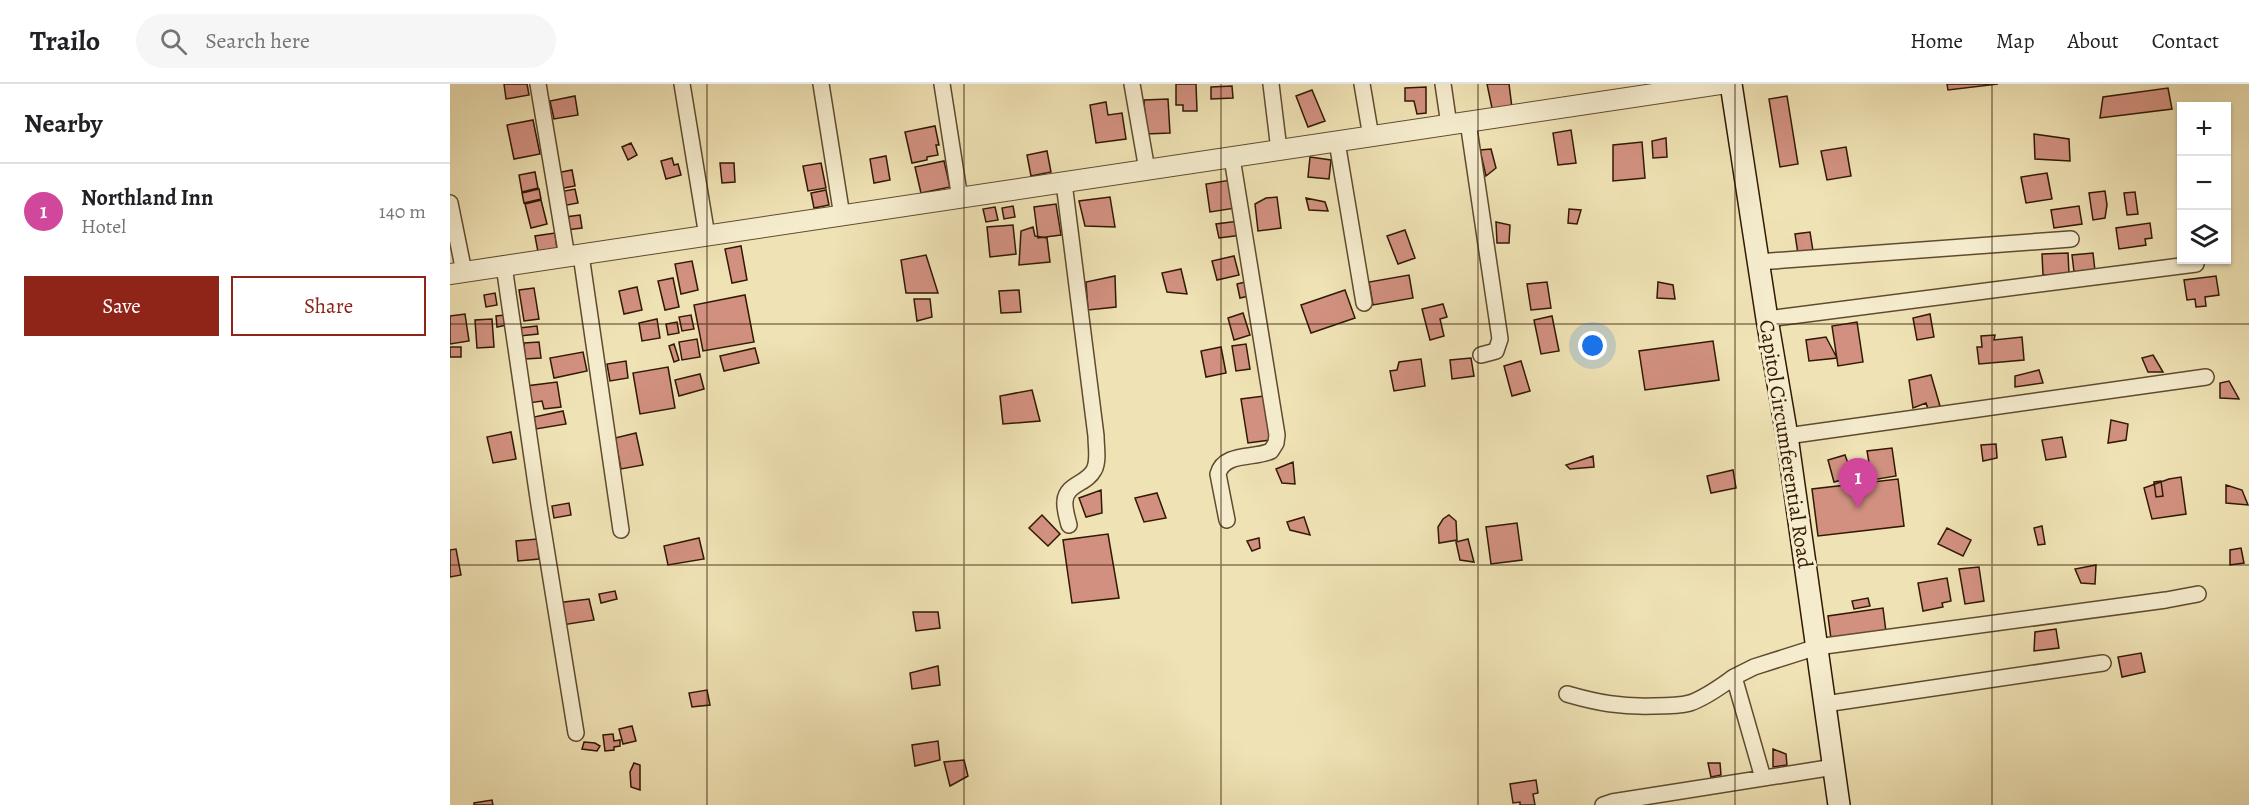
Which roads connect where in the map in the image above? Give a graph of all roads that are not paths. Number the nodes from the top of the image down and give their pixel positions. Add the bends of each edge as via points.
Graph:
1 (538, 84) edge
2 (682, 84) edge
3 (821, 84) edge
4 (942, 84) edge
5 (1132, 84) edge
6 (1271, 84) edge
7 (1362, 84) edge
8 (1443, 84) edge
9 (1720, 84) edge
10 (1731, 84) edge
11 (1458, 123) junction
12 (1371, 137) junction
13 (1337, 142) junction
14 (1279, 150) junction
15 (1232, 158) junction
16 (1147, 170) junction
17 (1064, 183) junction
18 (960, 199) junction
19 (450, 203) edge
20 (842, 216) junction
21 (707, 236) junction
22 (2071, 239) dead end
23 (574, 256) junction
24 (1758, 262) junction
25 (2196, 264) dead end
26 (504, 266) junction
27 (457, 273) edge
28 (1364, 303) dead end
29 (1767, 319) junction
30 (1481, 355) dead end
31 (2206, 377) dead end
32 (1787, 436) junction
33 (1227, 520) dead end
34 (1069, 525) dead end
35 (621, 530) dead end
36 (2198, 594) dead end
37 (1816, 647) junction
38 (2103, 663) dead end
39 (1734, 677) junction
40 (1567, 694) dead end
41 (1825, 704) junction
42 (576, 733) dead end
43 (1834, 767) junction
44 (1763, 778) junction
45 (1603, 805) edge
46 (1839, 805) edge

1 - 23 street
2 - 21 street
3 - 20 street
4 - 18 street
5 - 16 street
6 - 14 street
7 - 12 street
8 - 11 street
9 - 11 street
10 - 24 main road, Capitol Circumferential Road
11 - 12 street
11 - 30 street via 1500,339 1496,351
12 - 13 street
13 - 14 street
13 - 28 street
14 - 15 street
15 - 16 street
15 - 33 street via 1276,443 1266,454 1228,461 1220,468
16 - 17 street
17 - 18 street
17 - 34 street via 1096,448 1094,472 1067,493
18 - 20 street
19 - 27 street
20 - 21 street
21 - 23 street
22 - 24 street
23 - 26 street
23 - 35 street
24 - 29 main road, Capitol Circumferential Road
25 - 29 street
26 - 27 street
26 - 42 street
29 - 32 main road, Capitol Circumferential Road
31 - 32 street
32 - 37 main road, Capitol Circumferential Road
36 - 37 street
37 - 39 street
37 - 41 main road, Capitol Circumferential Road
38 - 41 street
39 - 40 street via 1690,703 1670,706 1629,707
39 - 44 street
41 - 43 main road, Capitol Circumferential Road
43 - 44 street
43 - 46 main road, Capitol Circumferential Road
44 - 45 street

